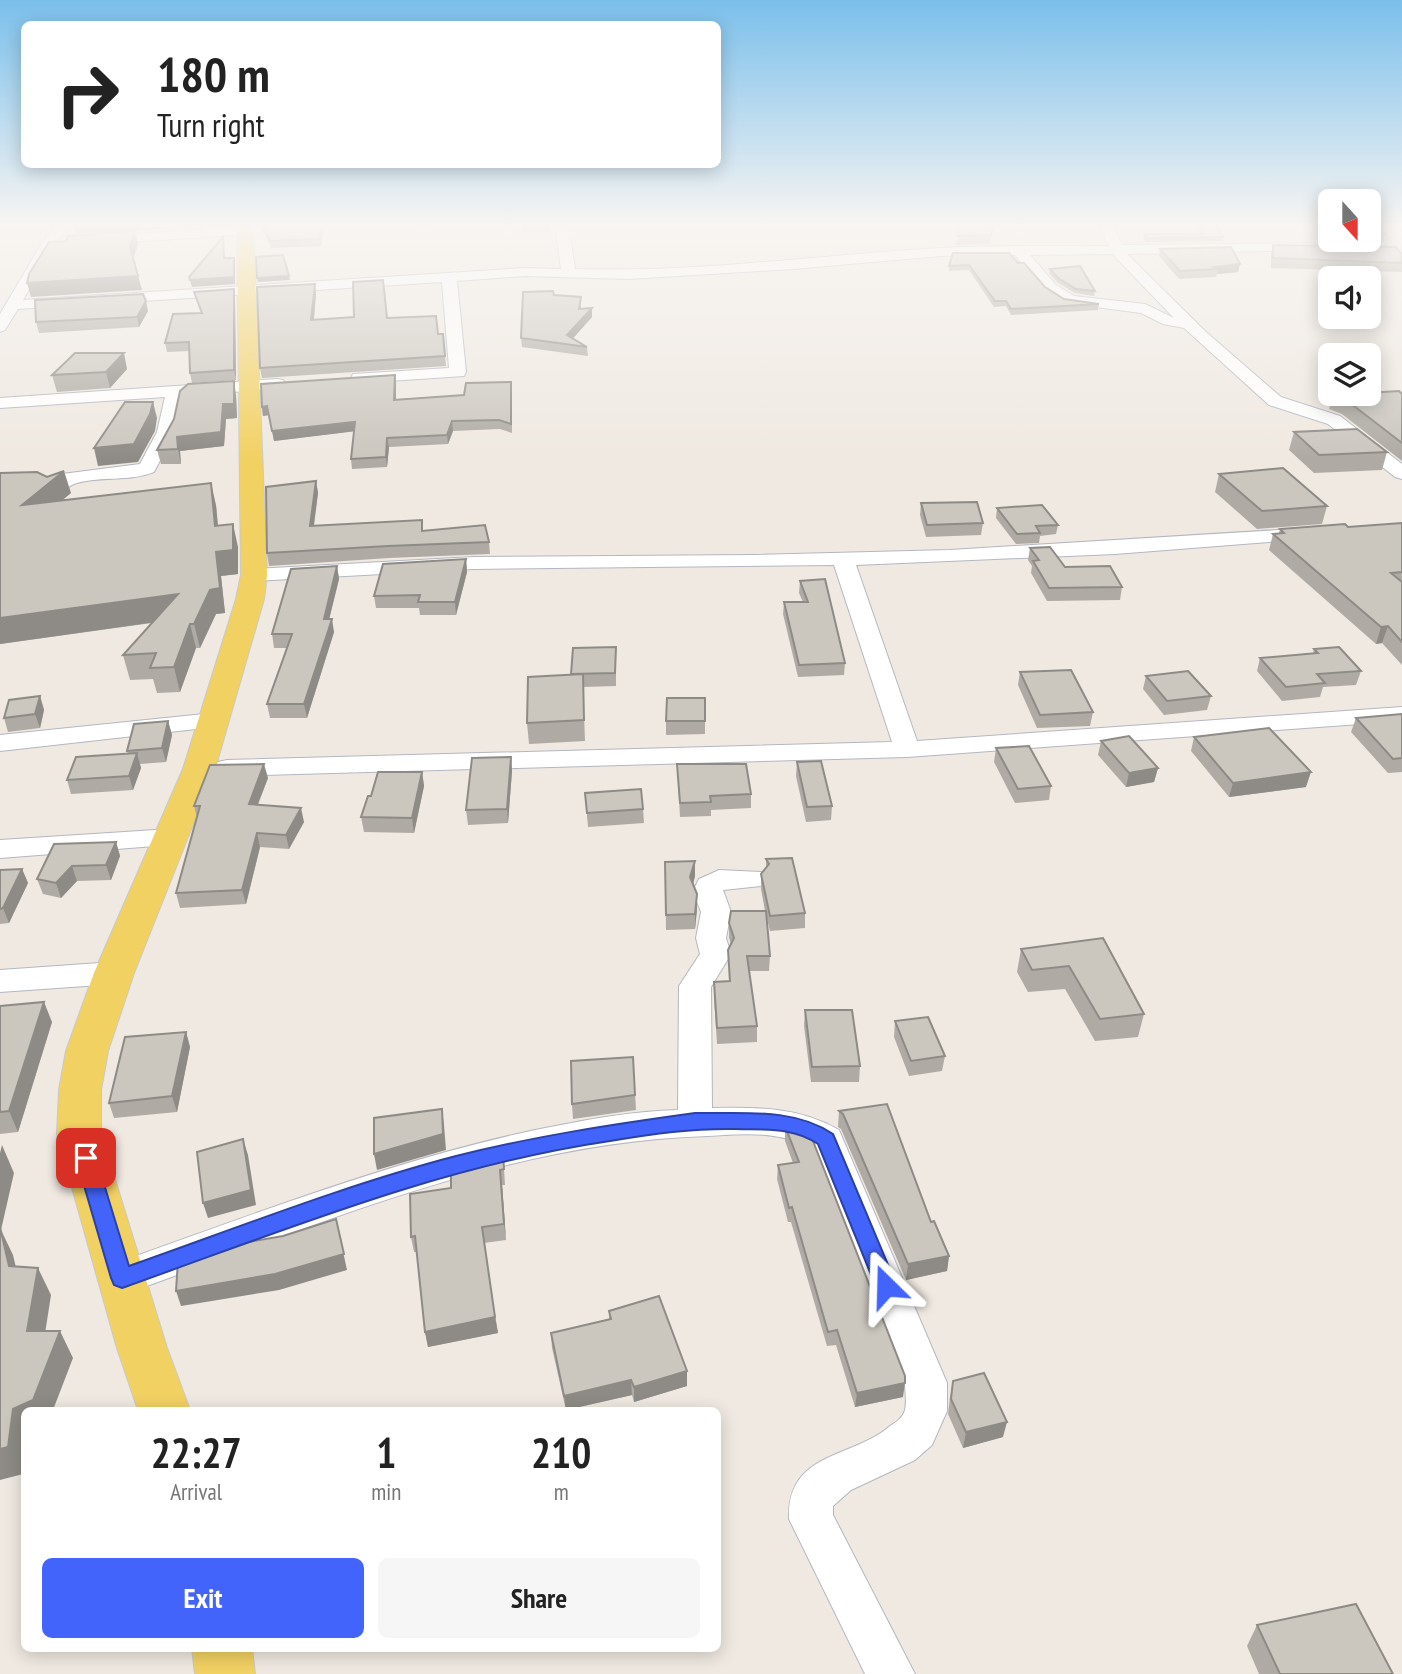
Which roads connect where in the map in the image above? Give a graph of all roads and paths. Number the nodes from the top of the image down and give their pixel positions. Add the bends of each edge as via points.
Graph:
1 (17, 302) edge
2 (57, 302) edge
3 (247, 302) edge
4 (451, 302) edge
5 (1088, 302) edge
6 (1169, 302) edge
7 (15, 305) junction
8 (1190, 324) junction
9 (0, 327) edge
10 (342, 379) edge
11 (288, 383) edge
12 (248, 387) junction
13 (174, 392) junction
14 (0, 403) edge
15 (1402, 473) edge
16 (53, 491) edge
17 (1333, 533) edge
18 (843, 559) junction
19 (254, 575) junction
20 (1402, 714) edge
21 (214, 722) junction
22 (0, 743) edge
23 (907, 749) junction
24 (199, 769) junction
25 (171, 838) junction
26 (0, 849) edge
27 (751, 879) dead end
28 (114, 973) junction
29 (0, 981) edge
30 (695, 1120) junction
31 (122, 1278) junction
32 (163, 1407) edge
33 (222, 1652) edge
34 (225, 1674) edge
35 (891, 1674) edge

1 - 7 street
2 - 7 street
3 - 12 main road
4 - 10 street via 458,372
5 - 8 street via 1145,309 1171,322
6 - 8 street
7 - 9 street
8 - 15 street via 1275,401 1334,420
11 - 12 street
12 - 13 street
12 - 19 main road
13 - 14 street
13 - 16 street via 170,424 147,468 69,478
17 - 18 street
18 - 19 street via 474,563
18 - 23 street
19 - 21 main road
20 - 23 street
21 - 22 street
21 - 24 main road
23 - 24 street
24 - 25 main road
25 - 26 street
25 - 28 main road
27 - 30 street via 719,879 709,886 716,912 711,939 716,954 695,986
28 - 29 street
28 - 31 main road via 87,1051 79,1134
30 - 31 street via 553,1141 453,1165
30 - 35 street via 788,1123 826,1139 926,1383 928,1410 920,1426 877,1460 831,1479 811,1501 811,1519
31 - 32 main road
33 - 34 main road

